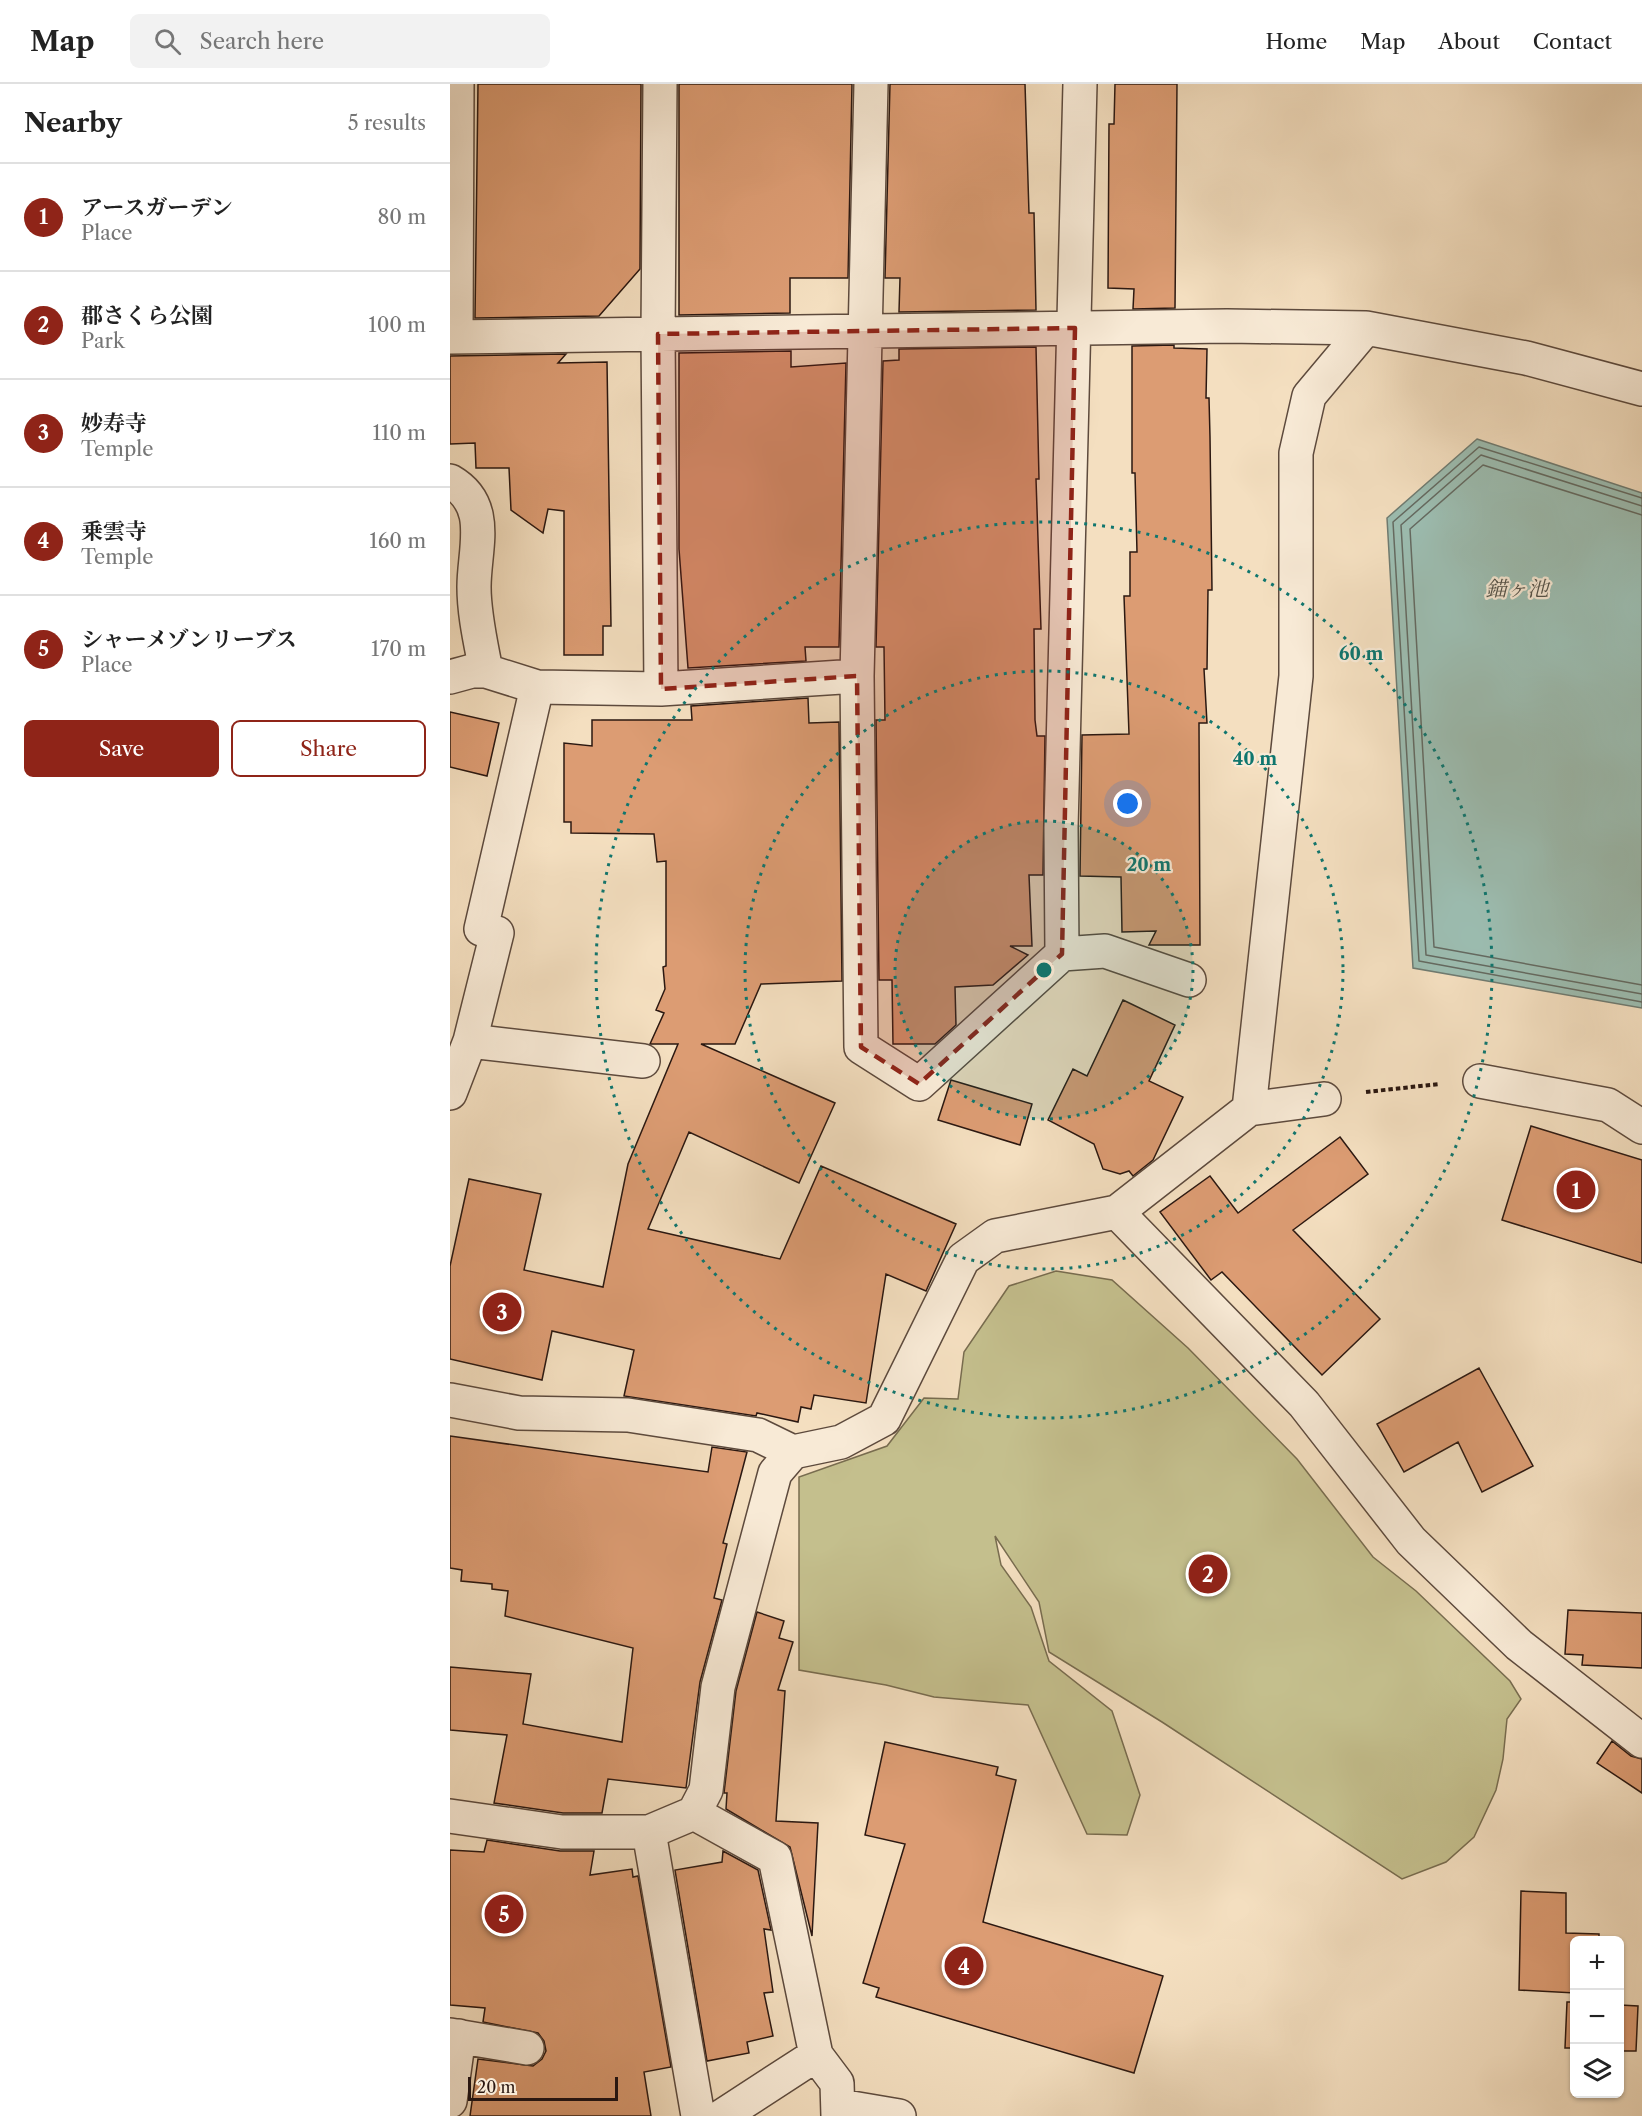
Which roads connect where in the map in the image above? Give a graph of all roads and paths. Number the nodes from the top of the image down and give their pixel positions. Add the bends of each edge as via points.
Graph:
1 (457, 84) edge
2 (660, 84) edge
3 (871, 84) edge
4 (1080, 84) edge
5 (1075, 328) junction
6 (1366, 328) junction
7 (866, 332) junction
8 (658, 334) junction
9 (453, 337) edge
10 (1642, 389) edge
11 (450, 481) edge
12 (486, 671) junction
13 (857, 676) junction
14 (450, 677) edge
15 (537, 687) junction
16 (661, 688) junction
17 (1062, 954) junction
18 (1189, 980) dead end
19 (470, 1041) junction
20 (643, 1061) dead end
21 (1480, 1081) joint
22 (450, 1093) edge
23 (1324, 1099) joint
24 (1249, 1109) junction
25 (1642, 1127) edge
26 (1117, 1212) junction
27 (450, 1400) edge
28 (793, 1452) junction
29 (1642, 1741) edge
30 (694, 1813) junction
31 (450, 1816) edge
32 (648, 1832) junction
33 (455, 2036) edge
34 (527, 2048) dead end
35 (816, 2055) junction
36 (450, 2101) edge
37 (839, 2111) edge
38 (698, 2116) edge
39 (722, 2116) edge
40 (899, 2116) edge

1 - 9 street
2 - 8 street
3 - 7 street
4 - 5 street
5 - 6 street
5 - 7 street
5 - 17 street via 1061,828
6 - 10 street via 1526,358
6 - 24 street via 1309,396 1296,453 1296,676
7 - 8 street
7 - 13 street
8 - 9 street
8 - 16 street
11 - 12 street via 463,488 479,522 474,588
12 - 14 street
12 - 15 street
13 - 16 street
13 - 17 street via 861,1047 919,1084
15 - 16 street
15 - 19 street via 481,929 497,933
17 - 18 street via 1105,951
19 - 20 street
19 - 22 street
21 - 23 path via 1398,1086
21 - 25 street via 1608,1105
23 - 24 street
24 - 26 street
26 - 28 street via 995,1236 963,1259 884,1419 842,1442
26 - 29 street via 1304,1404 1412,1541 1519,1644
27 - 28 street via 519,1413 628,1415 734,1431 758,1435
28 - 30 street via 775,1473 718,1687 706,1790
30 - 32 street
30 - 35 street via 775,1858
31 - 32 street via 562,1832
32 - 38 street
33 - 34 street
33 - 36 street
35 - 37 street via 837,2083
35 - 39 street
37 - 40 street

